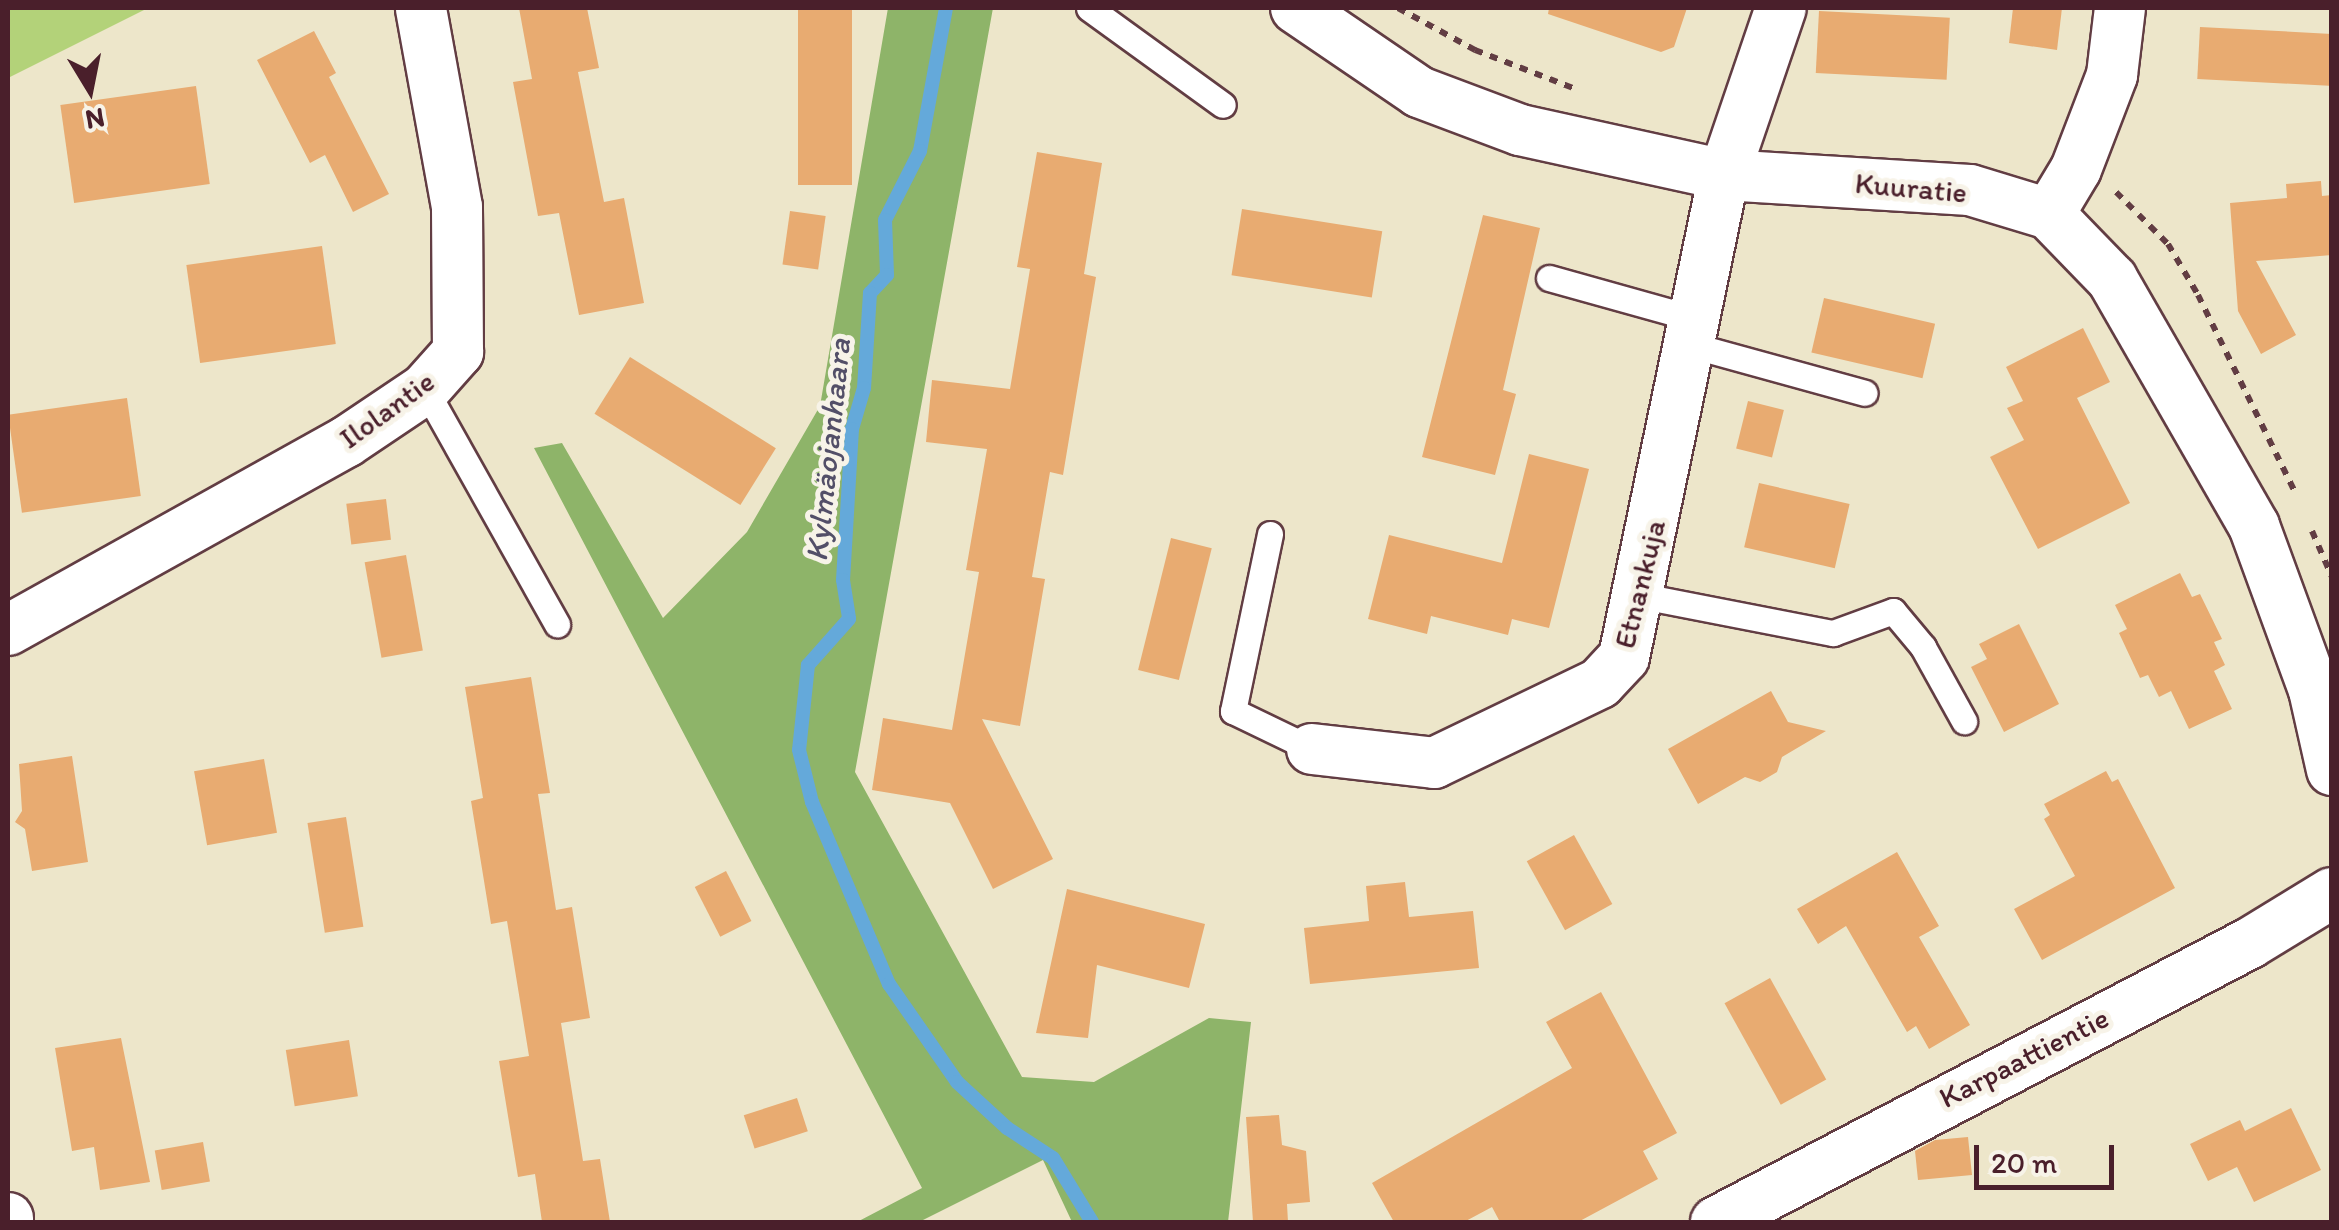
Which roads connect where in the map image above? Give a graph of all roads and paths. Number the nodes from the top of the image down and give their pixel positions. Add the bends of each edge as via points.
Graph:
1 (421, 8) edge
2 (1088, 8) edge
3 (1296, 8) edge
4 (1782, 8) edge
5 (2120, 8) edge
6 (1223, 105) dead end
7 (1724, 175) junction
8 (2049, 214) junction
9 (1549, 278) dead end
10 (1694, 332) junction
11 (425, 390) junction
12 (1865, 393) dead end
13 (1270, 534) dead end
14 (1642, 596) junction
15 (556, 624) dead end
16 (8, 630) edge
17 (1964, 720) dead end
18 (1312, 750) joint
19 (2332, 770) edge
20 (2332, 894) edge
21 (1716, 1222) edge

1 - 11 street, Ilolantie via 457,207 458,352
2 - 6 lane
3 - 7 street, Kuuratie via 1419,92 1520,130
4 - 7 street, Etnankuja
5 - 8 street via 2112,76 2076,169
7 - 8 street, Kuuratie via 1970,190
7 - 10 street, Etnankuja
8 - 19 street, Kuuratie via 2112,279 2254,526 2314,690
9 - 10 lane
10 - 12 lane
10 - 14 street, Etnankuja
11 - 15 lane
11 - 16 street, Ilolantie via 346,442
13 - 18 lane via 1234,711
14 - 17 lane via 1833,633 1893,611 1923,647
14 - 18 street, Etnankuja via 1624,657 1600,683 1434,763
20 - 21 street, Karpaattientie

